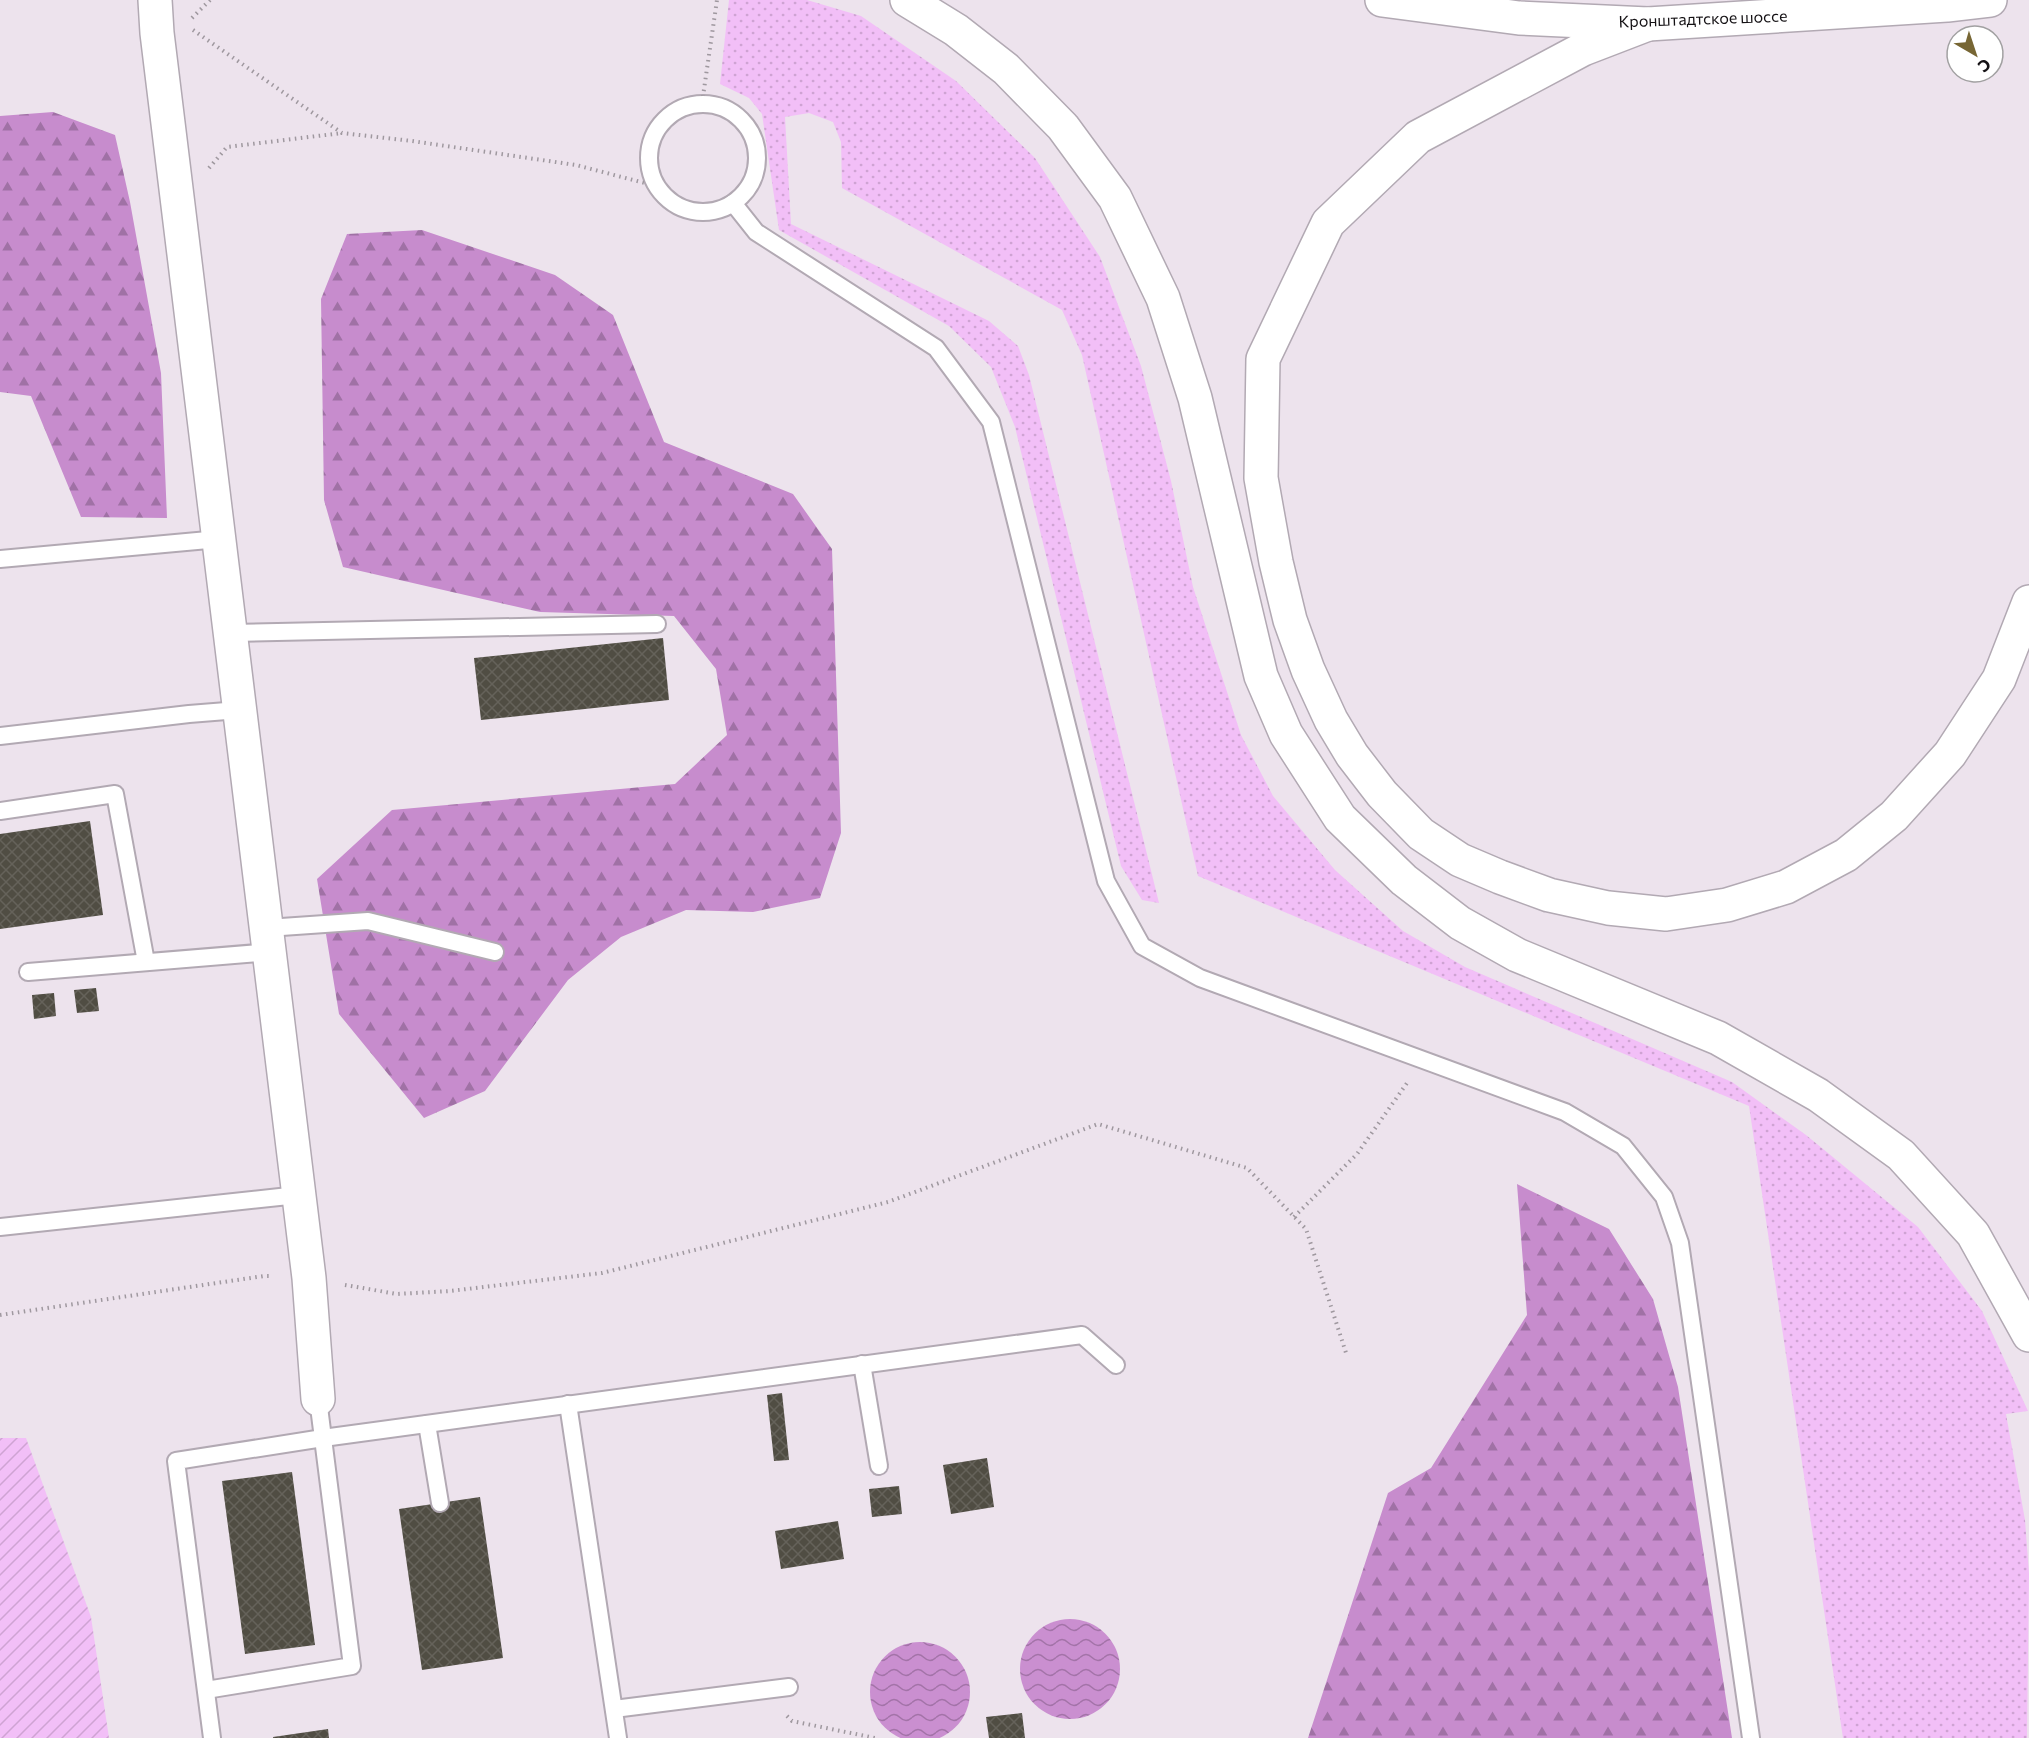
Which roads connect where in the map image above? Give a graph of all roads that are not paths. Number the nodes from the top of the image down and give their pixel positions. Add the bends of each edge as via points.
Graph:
1 (155, 0) edge
2 (907, 0) edge
3 (1382, 0) edge
4 (1990, 0) edge
5 (1648, 24) junction
6 (733, 203) junction
7 (219, 539) junction
8 (0, 559) edge
9 (2029, 602) edge
10 (657, 624) dead end
11 (230, 633) junction
12 (239, 710) junction
13 (0, 736) edge
14 (0, 811) edge
15 (268, 940) junction
16 (495, 952) dead end
17 (146, 962) junction
18 (28, 972) dead end
19 (298, 1195) junction
20 (0, 1227) edge
21 (2029, 1335) edge
22 (862, 1364) junction
23 (1116, 1365) dead end
24 (318, 1400) joint
25 (568, 1404) junction
26 (428, 1424) junction
27 (323, 1438) junction
28 (879, 1466) dead end
29 (440, 1503) dead end
30 (789, 1687) dead end
31 (206, 1690) junction
32 (614, 1709) junction
33 (212, 1738) edge
34 (618, 1738) edge
35 (1750, 1738) edge

1 - 7 street
2 - 21 street via 956,30 1006,69 1063,127 1115,198 1163,298 1195,398 1261,676 1286,734 1340,818 1404,880 1460,922 1517,955 1718,1038 1818,1095 1901,1155 1972,1234
3 - 5 street, Кронштадтское шоссе via 1519,18
4 - 5 street, Кронштадтское шоссе
5 - 9 street via 1583,48 1418,137 1328,223 1263,359 1261,477 1282,586 1308,670 1352,755 1382,794 1422,834 1460,860 1500,877 1549,895 1608,908 1666,914 1727,905 1786,887 1846,855 1894,816 1950,754 1999,679
6 - 6 lane via 704,213 677,206 656,186 648,159 655,131 674,111 702,103 729,109 750,129 758,156 751,184
6 - 35 lane via 756,232 936,348 991,422 1106,881 1142,946 1200,978 1565,1112 1623,1146 1664,1197 1680,1244
7 - 8 lane
7 - 11 street
10 - 11 lane
11 - 12 street
12 - 13 lane
12 - 15 street
14 - 17 lane via 115,794
15 - 16 lane via 368,921
15 - 17 lane
15 - 19 street
17 - 18 lane
19 - 20 lane
19 - 24 street
22 - 23 lane via 1082,1335
22 - 25 lane
22 - 28 lane
24 - 27 lane
25 - 26 lane
25 - 32 lane
26 - 27 lane
26 - 29 lane
27 - 31 lane via 352,1666
27 - 31 lane via 176,1461
30 - 32 lane
31 - 33 lane
32 - 34 lane

